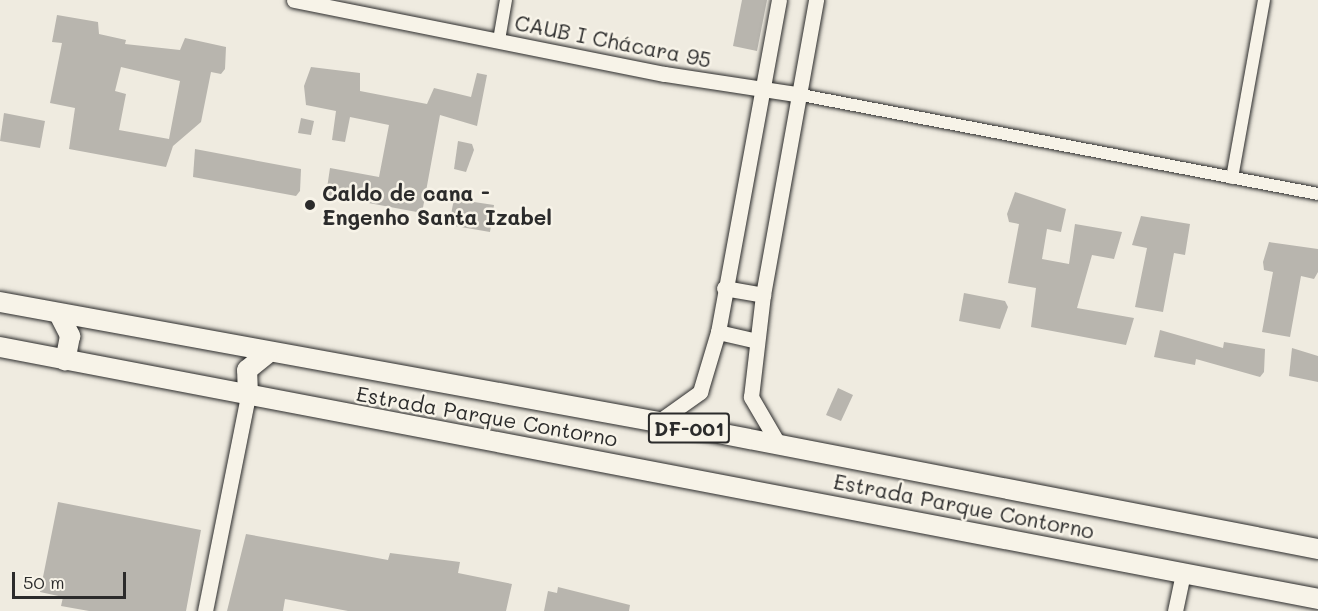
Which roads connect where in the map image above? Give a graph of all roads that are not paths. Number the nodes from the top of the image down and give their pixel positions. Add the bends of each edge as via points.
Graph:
1 (294, 0) edge
2 (506, 0) edge
3 (779, 0) edge
4 (816, 0) edge
5 (1264, 0) edge
6 (499, 40) junction
7 (760, 89) junction
8 (796, 94) junction
9 (1232, 178) junction
10 (1318, 194) edge
11 (724, 288) junction
12 (764, 295) junction
13 (0, 302) edge
14 (59, 314) junction
15 (718, 332) junction
16 (756, 341) junction
17 (0, 347) edge
18 (267, 354) junction
19 (64, 361) junction
20 (248, 396) junction
21 (658, 422) junction
22 (779, 445) junction
23 (1318, 549) edge
24 (1183, 573) junction
25 (1318, 599) edge
26 (205, 611) edge
27 (1175, 611) edge

1 - 6 street, CAUB I Chácara 95
2 - 6 street
3 - 7 street
4 - 8 street
5 - 9 street
6 - 7 street, CAUB I Chácara 95
7 - 8 street, CAUB I Chácara 95
7 - 11 street
8 - 9 street
8 - 12 street
9 - 10 street
11 - 12 street
11 - 15 street
12 - 16 street
13 - 14 highway, Estrada Parque Contorno / DF-001
14 - 18 highway, Estrada Parque Contorno / DF-001
14 - 19 highway via 70,336
15 - 16 street
15 - 21 street via 700,392
16 - 22 street via 751,397
17 - 19 highway, Estrada Parque Contorno / DF-001
18 - 20 highway via 247,370
18 - 21 highway, Estrada Parque Contorno / DF-001
19 - 20 highway, Estrada Parque Contorno / DF-001
20 - 24 highway, Estrada Parque Contorno / DF-001
20 - 26 street
21 - 22 highway, Estrada Parque Contorno / DF-001
22 - 23 highway, Estrada Parque Contorno / DF-001
24 - 25 highway, Estrada Parque Contorno / DF-001
24 - 27 street

